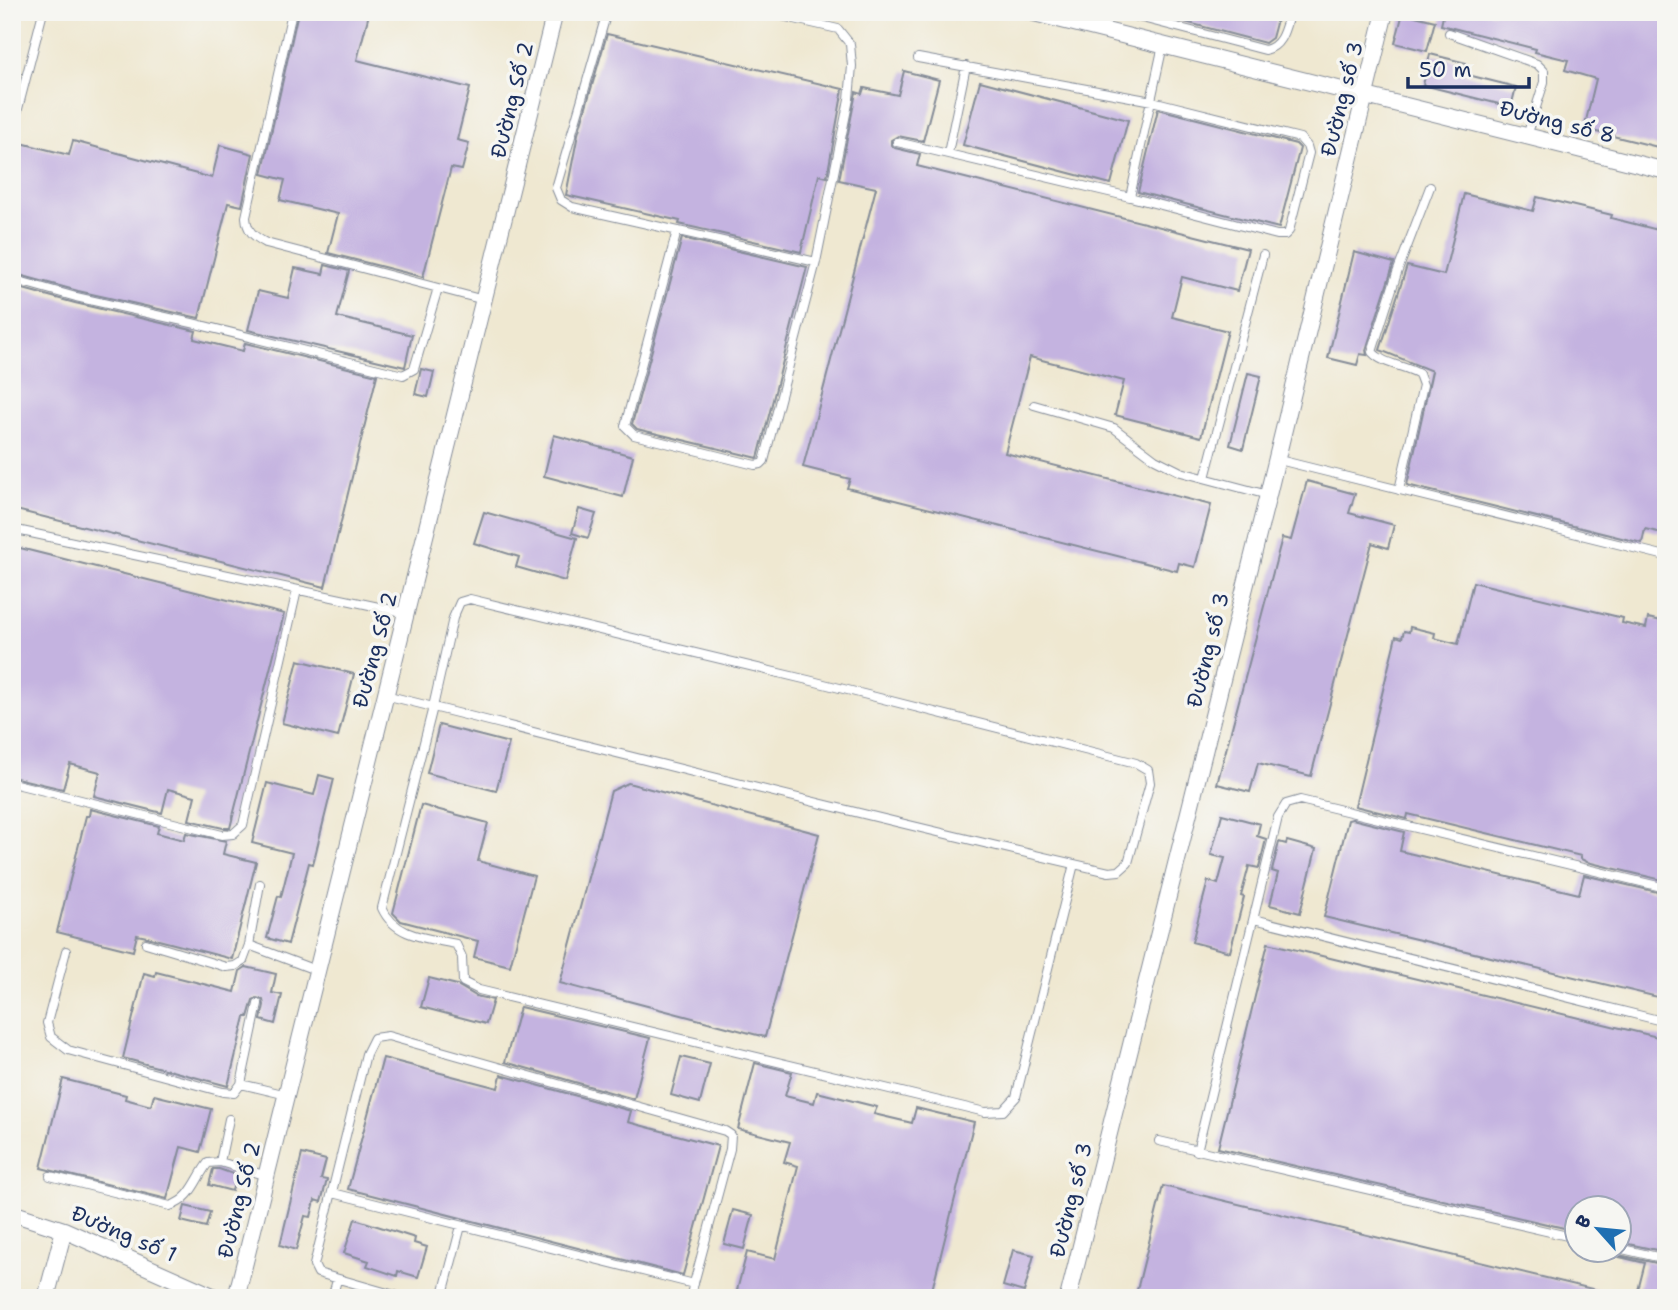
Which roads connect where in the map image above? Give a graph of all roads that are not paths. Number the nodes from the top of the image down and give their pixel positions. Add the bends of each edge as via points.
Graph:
1 (43, 12) edge
2 (292, 12) edge
3 (555, 12) edge
4 (607, 12) edge
5 (764, 12) edge
6 (1030, 12) edge
7 (1119, 12) edge
8 (1290, 12) edge
9 (1385, 12) edge
10 (1449, 33) dead end
11 (1163, 45) junction
12 (918, 58) dead end
13 (966, 66) junction
14 (1364, 95) junction
15 (1152, 101) junction
16 (12, 132) edge
17 (1527, 136) junction
18 (897, 142) dead end
19 (948, 153) junction
20 (1666, 171) edge
21 (1430, 187) dead end
22 (1130, 197) junction
23 (677, 231) junction
24 (1263, 255) dead end
25 (816, 262) junction
26 (12, 279) edge
27 (438, 288) junction
28 (484, 300) junction
29 (1034, 405) dead end
30 (1275, 460) junction
31 (1205, 478) junction
32 (1399, 490) junction
33 (1268, 495) junction
34 (12, 529) edge
35 (1666, 556) edge
36 (297, 590) junction
37 (407, 613) junction
38 (384, 695) junction
39 (433, 707) junction
40 (12, 783) edge
41 (1074, 864) junction
42 (260, 884) dead end
43 (1666, 888) edge
44 (1254, 919) junction
45 (146, 943) dead end
46 (249, 946) junction
47 (66, 951) dead end
48 (318, 971) junction
49 (258, 1004) dead end
50 (1666, 1022) edge
51 (242, 1084) junction
52 (287, 1095) junction
53 (229, 1119) dead end
54 (1159, 1141) dead end
55 (1197, 1151) junction
56 (220, 1162) junction
57 (50, 1176) dead end
58 (267, 1176) junction
59 (333, 1194) junction
60 (12, 1213) edge
61 (461, 1226) junction
62 (64, 1230) junction
63 (1562, 1235) edge
64 (1632, 1251) edge
65 (1666, 1259) edge
66 (337, 1280) junction
67 (694, 1284) junction
68 (46, 1298) edge
69 (217, 1298) edge
70 (236, 1298) edge
71 (332, 1298) edge
72 (405, 1298) edge
73 (442, 1298) edge
74 (690, 1298) edge
75 (1068, 1298) edge

1 - 16 lane
2 - 27 lane via 247,228 266,243
3 - 28 street, Đường Số 2
4 - 23 lane via 556,188 561,200 572,208
5 - 25 lane via 838,29 850,44 849,99
6 - 11 street, Đường số 8
7 - 8 lane via 1265,50 1279,44
9 - 14 street, Đường số 3
10 - 17 lane via 1537,64 1544,71
11 - 14 street, Đường số 8
11 - 15 lane
12 - 13 lane
13 - 15 lane
13 - 19 lane
14 - 17 street, Đường số 8
14 - 30 street, Đường số 3
15 - 22 lane
15 - 22 lane via 1300,138 1309,153 1307,167 1285,235
17 - 20 street, Đường số 8
18 - 19 lane
19 - 22 lane
21 - 32 lane via 1372,352 1419,374 1423,385
23 - 25 lane
23 - 25 lane via 625,426 634,435 755,465 764,461
24 - 31 lane
26 - 27 lane via 403,375 414,369
27 - 28 lane
28 - 37 street, Đường Số 2
29 - 31 lane via 1114,428 1155,459
30 - 32 lane
30 - 33 street, Đường số 3
31 - 33 lane
32 - 35 lane
33 - 75 street, Đường số 3
34 - 36 lane
36 - 37 lane
36 - 40 lane via 243,825 233,834
37 - 38 street, Đường Số 2
38 - 39 lane
38 - 48 street, Đường Số 2
39 - 41 lane
39 - 41 lane via 453,618 460,602 470,599 847,690 1149,770 1150,783 1128,863 1119,872
39 - 41 lane via 382,908 387,920 401,932 456,944 462,957 463,982 480,990 985,1112 1003,1111 1016,1097
42 - 46 lane
43 - 44 lane via 1300,800 1286,803 1278,817
44 - 50 lane
44 - 55 lane
45 - 46 lane via 226,967 243,961
46 - 48 lane
47 - 51 lane via 47,1023 51,1037 68,1050 223,1092 234,1093
48 - 52 street, Đường Số 2
49 - 51 lane
51 - 52 lane
52 - 58 street, Đường Số 2
53 - 56 lane
54 - 55 lane
55 - 63 lane
56 - 57 lane via 208,1163 191,1193 170,1206
56 - 58 lane
58 - 70 street, Đường Số 2
59 - 61 lane
59 - 66 lane via 314,1265 318,1273
59 - 67 lane via 366,1054 374,1038 388,1037 731,1135
60 - 62 street, Đường số 1
61 - 67 lane
61 - 73 lane
62 - 68 street
62 - 69 street, Đường số 1
64 - 65 lane
66 - 71 lane
66 - 72 lane
67 - 74 lane

